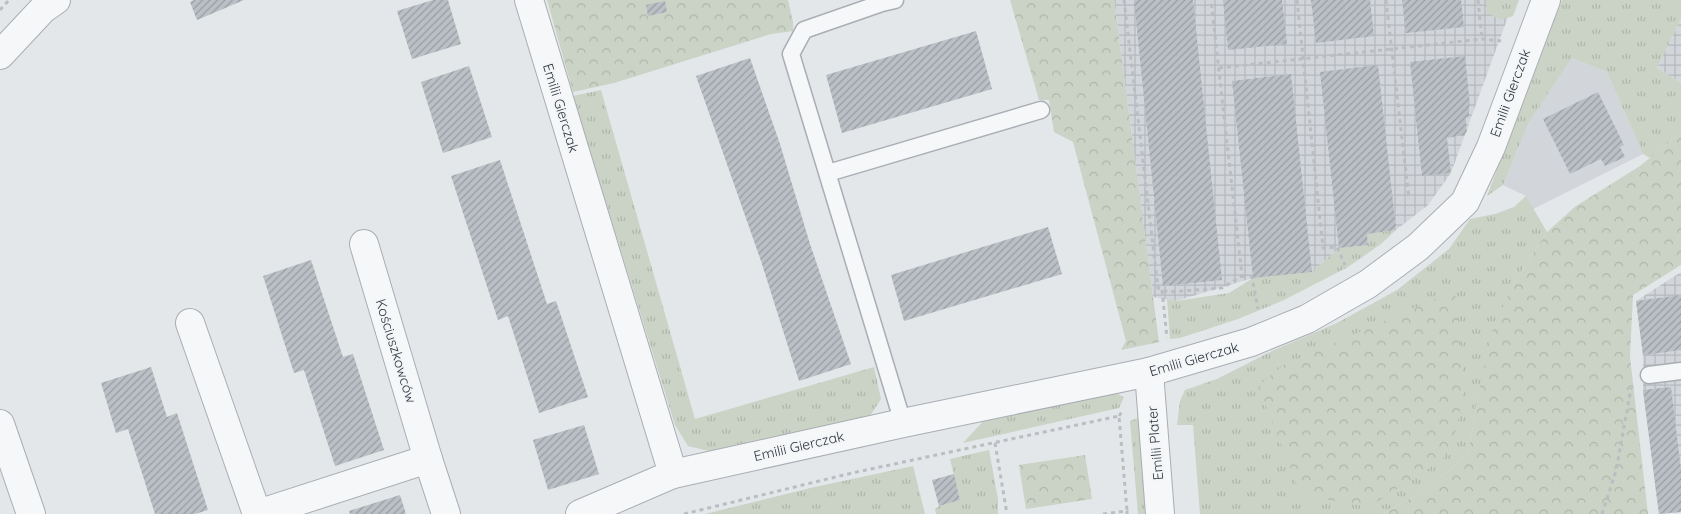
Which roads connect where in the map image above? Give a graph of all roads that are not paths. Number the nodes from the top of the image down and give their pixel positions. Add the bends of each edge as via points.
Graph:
1 (529, 0) edge
2 (895, 0) edge
3 (1546, 0) edge
4 (46, 3) edge
5 (0, 55) edge
6 (1041, 110) dead end
7 (828, 173) junction
8 (364, 244) dead end
9 (190, 323) dead end
10 (1681, 371) edge
11 (1149, 372) junction
12 (1649, 375) road end
13 (903, 423) junction
14 (0, 424) edge
15 (428, 459) junction
16 (672, 474) junction
17 (31, 514) edge
18 (258, 514) edge
19 (446, 514) edge
20 (580, 514) edge
21 (1160, 514) edge

1 - 16 street, Emilii Gierczak
2 - 7 lane via 804,30 791,54
3 - 11 street, Emilii Gierczak via 1490,147 1465,202 1418,247 1368,284 1306,319 1252,342
4 - 5 street
6 - 7 lane
7 - 13 lane
8 - 15 street, Kościuszkowców
9 - 18 street
10 - 12 lane
11 - 13 street, Emilii Gierczak
11 - 21 street, Emilii Plater
13 - 16 street, Emilii Gierczak
14 - 17 street
15 - 18 street
15 - 19 street, Kościuszkowców
16 - 20 street, Emilii Gierczak

